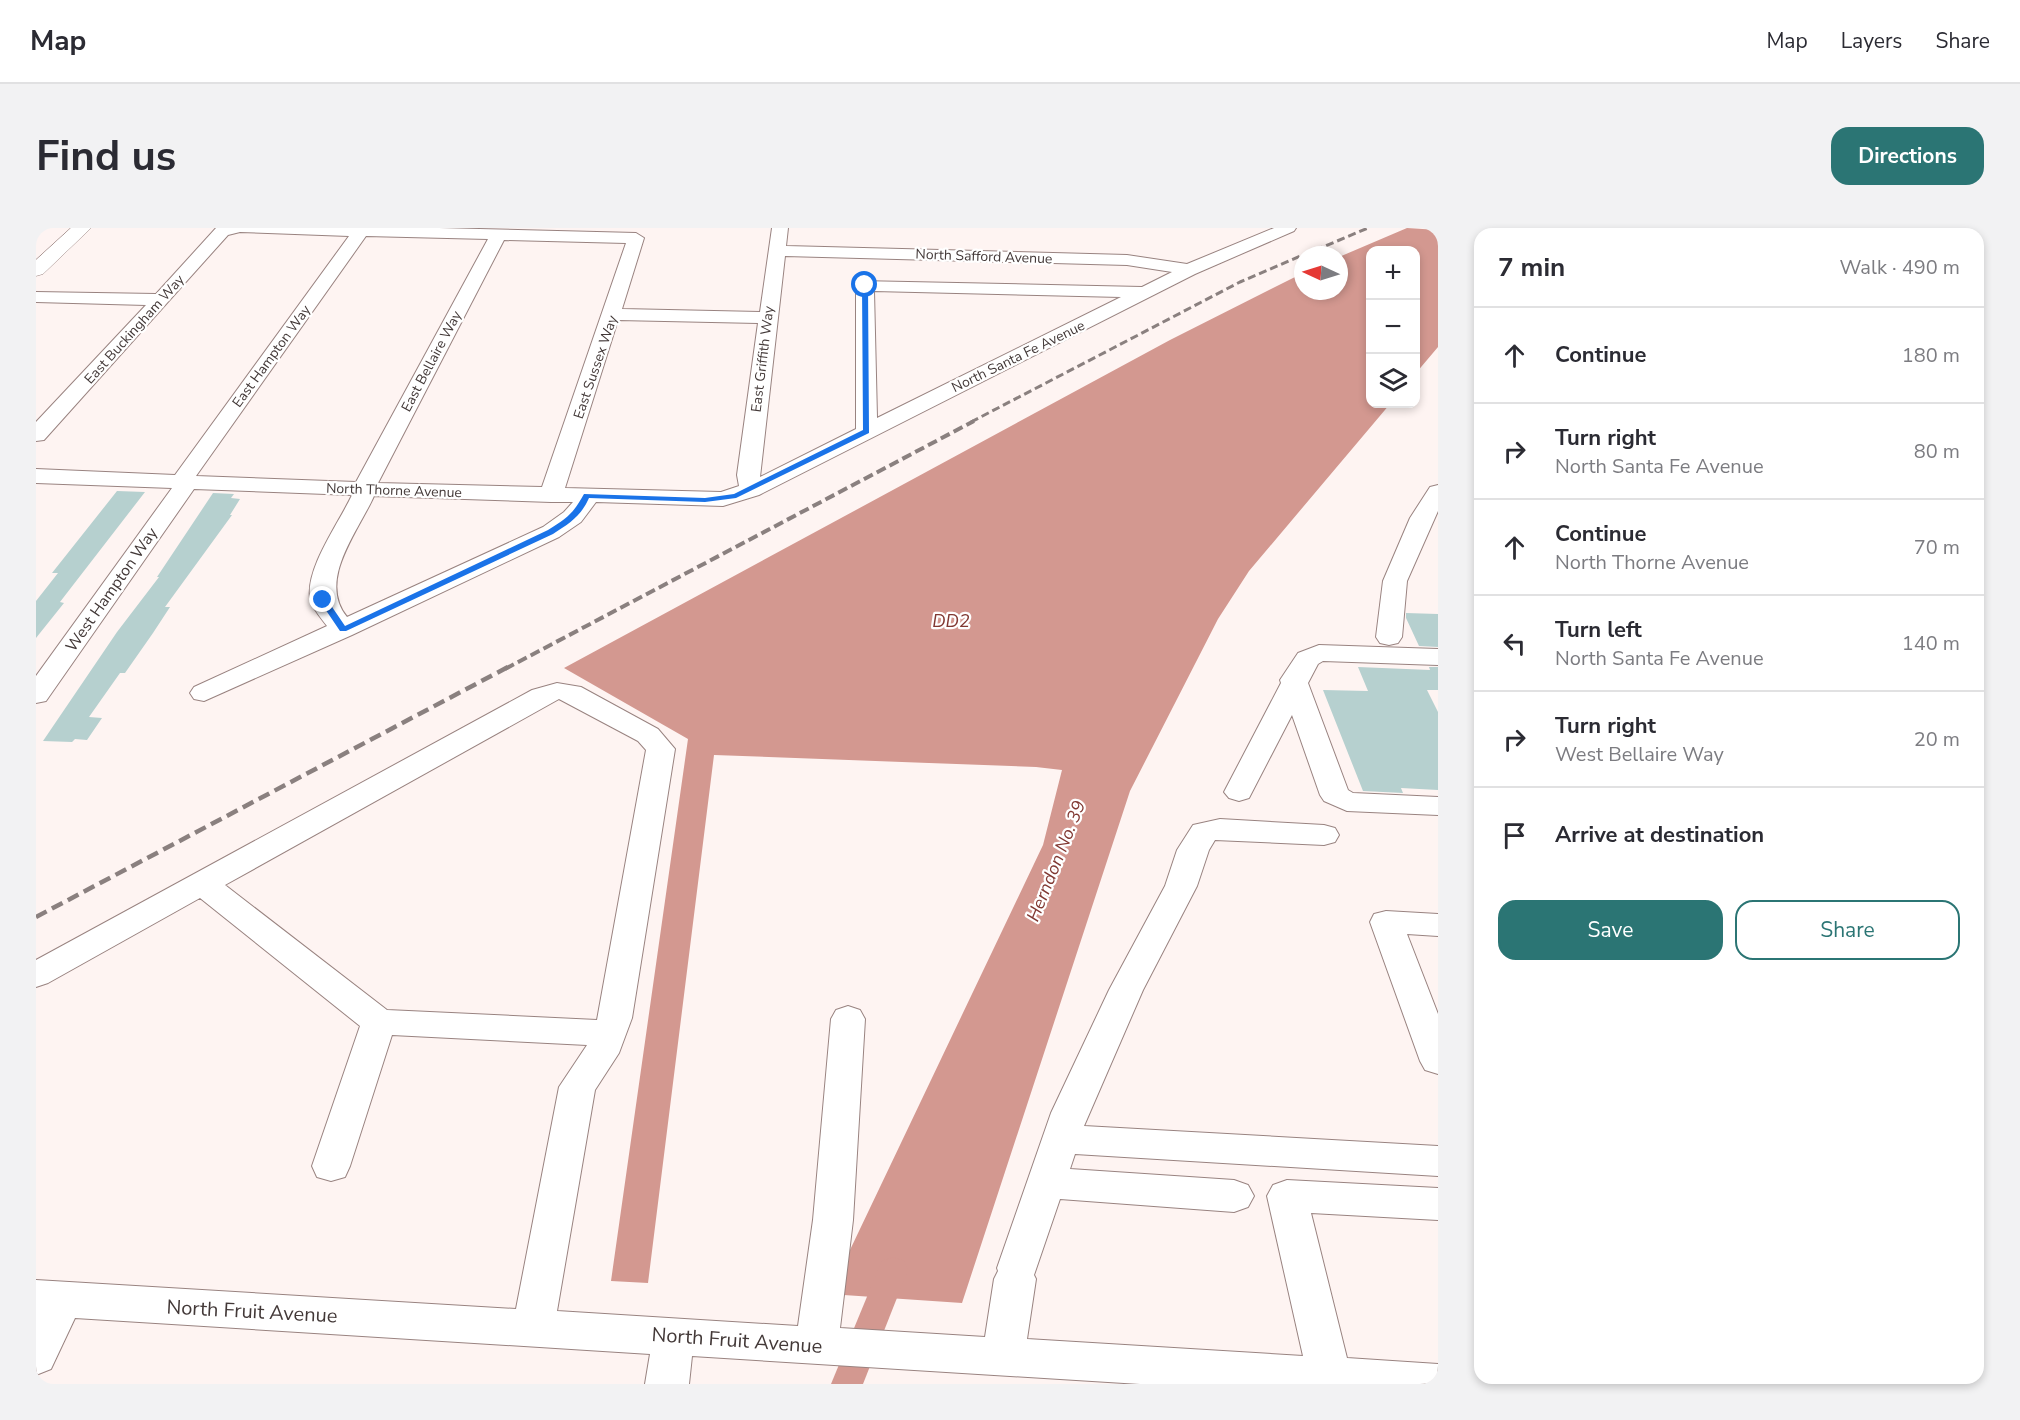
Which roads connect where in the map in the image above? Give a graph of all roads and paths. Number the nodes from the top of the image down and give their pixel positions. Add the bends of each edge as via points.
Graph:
1 (82, 228) edge
2 (234, 228) edge
3 (245, 228) edge
4 (780, 228) edge
5 (1288, 228) edge
6 (427, 230) edge
7 (361, 231) junction
8 (499, 234) junction
9 (778, 251) junction
10 (36, 270) edge
11 (1189, 270) junction
12 (1144, 292) junction
13 (36, 297) edge
14 (161, 300) junction
15 (613, 314) junction
16 (767, 318) junction
17 (867, 431) junction
18 (36, 435) edge
19 (36, 476) edge
20 (184, 482) junction
21 (366, 489) junction
22 (751, 490) junction
23 (1438, 492) edge
24 (551, 495) junction
25 (587, 496) junction
26 (1430, 519) edge
27 (343, 630) junction
28 (1389, 637) dead end
29 (1438, 657) edge
30 (1294, 680) junction
31 (204, 693) dead end
32 (36, 695) edge
33 (1239, 792) dead end
34 (1438, 806) edge
35 (1324, 835) dead end
36 (202, 883) junction
37 (1438, 925) edge
38 (36, 975) edge
39 (848, 1019) dead end
40 (379, 1022) junction
41 (609, 1033) junction
42 (1438, 1061) edge
43 (1061, 1139) junction
44 (1438, 1161) edge
45 (331, 1166) dead end
46 (1047, 1182) junction
47 (1234, 1196) dead end
48 (1438, 1204) edge
49 (49, 1299) edge
50 (533, 1328) junction
51 (674, 1336) junction
52 (818, 1345) junction
53 (36, 1356) edge
54 (1003, 1357) junction
55 (1330, 1377) junction
56 (1438, 1383) edge
57 (667, 1384) edge

1 - 10 main road
2 - 14 street, East Buckingham Way via 222,231
3 - 7 street
4 - 9 street, East Griffith Way
5 - 11 street, North Santa Fe Avenue
6 - 7 street
6 - 8 street
7 - 20 street, East Hampton Way
8 - 15 street, East Sussex Way via 636,238
8 - 21 street, East Bellaire Way
9 - 11 street, North Safford Avenue via 1127,260
9 - 16 street, East Griffith Way
11 - 12 street, North Santa Fe Avenue
12 - 17 street, North Santa Fe Avenue
12 - 17 street via 865,285
13 - 14 street
14 - 18 street, East Buckingham Way
15 - 16 street
15 - 24 street, East Sussex Way
16 - 22 street, East Griffith Way via 748,475
17 - 22 street, North Santa Fe Avenue
19 - 20 street, North Thorne Avenue
20 - 21 street, North Thorne Avenue
20 - 32 street, West Hampton Way
21 - 24 street, North Thorne Avenue
21 - 27 street, East Bellaire Way via 323,578 323,600
22 - 25 street, North Thorne Avenue via 705,500
23 - 26 street
24 - 25 street, North Thorne Avenue
25 - 27 street via 580,511 551,532
26 - 28 street via 1395,581
27 - 31 street
29 - 30 street via 1319,654 1307,658
30 - 33 street
30 - 34 street via 1335,795 1347,802
35 - 43 street via 1220,829 1204,832 1193,850 1181,886 1126,990
36 - 38 street
36 - 40 street
36 - 41 street via 542,696 557,691 571,693 648,735 661,749 615,1018
37 - 42 street via 1386,922
39 - 52 street via 833,1220
40 - 41 street
40 - 45 street
41 - 50 street via 601,1053 577,1087
43 - 44 street
43 - 46 street
46 - 47 street
46 - 54 street via 1016,1274
48 - 55 street via 1287,1196
49 - 50 street, North Fruit Avenue
49 - 53 street
50 - 51 street, North Fruit Avenue
51 - 52 street, North Fruit Avenue
51 - 57 street
52 - 54 street, North Fruit Avenue
54 - 55 street, North Fruit Avenue
55 - 56 street, North Fruit Avenue

